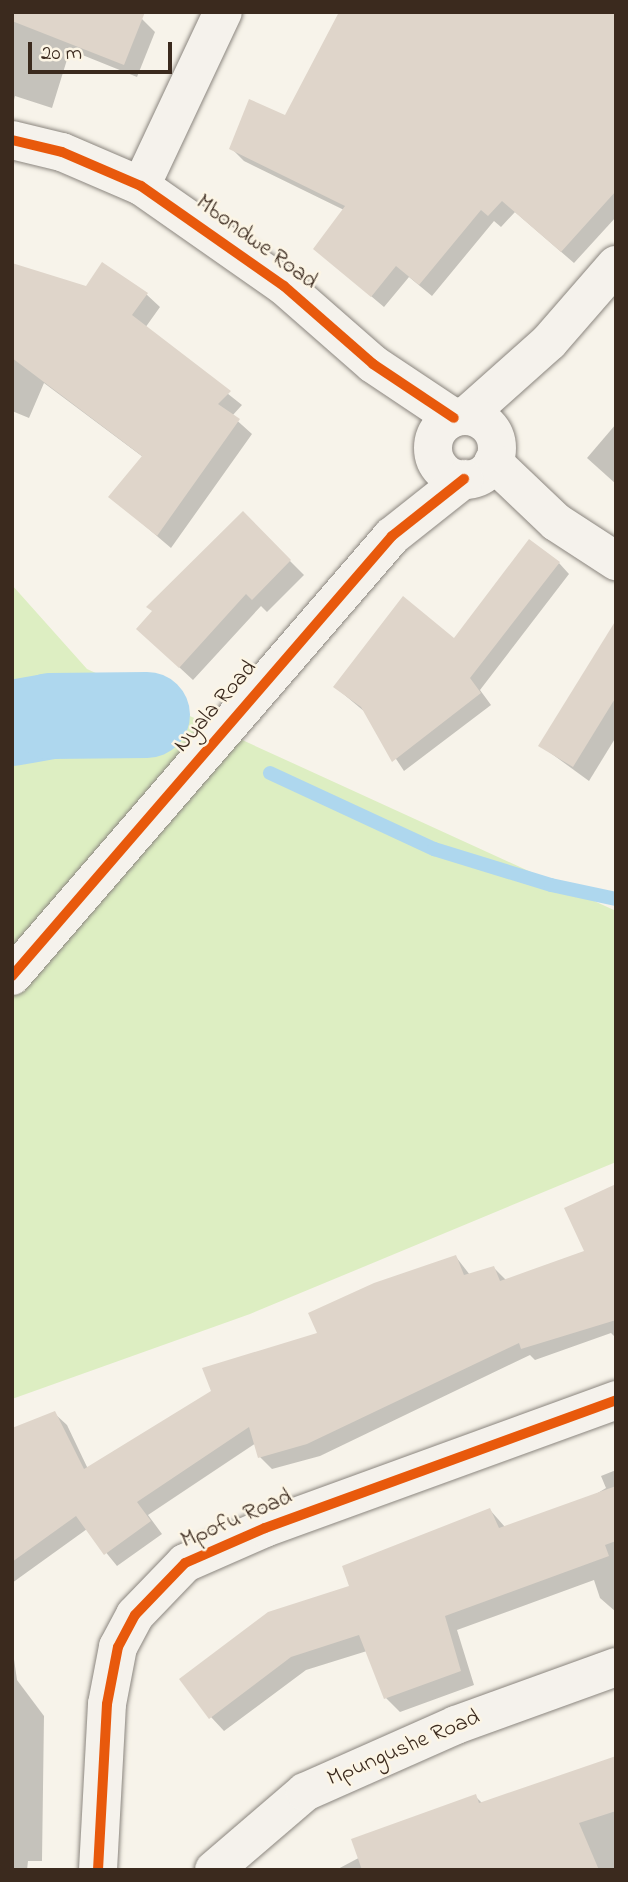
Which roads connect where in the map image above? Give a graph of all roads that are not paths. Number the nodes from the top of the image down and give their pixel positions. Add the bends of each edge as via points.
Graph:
1 (223, 12) edge
2 (12, 140) edge
3 (141, 186) junction
4 (616, 265) edge
5 (463, 445) junction
6 (616, 561) edge
7 (12, 976) edge
8 (616, 1400) edge
9 (616, 1667) edge
10 (98, 1870) edge
11 (214, 1870) edge

1 - 3 street
2 - 3 street, Mbondwe Road via 62,152
3 - 5 street, Mbondwe Road via 284,286
4 - 5 street, Nyala Road
5 - 6 street, Mbondwe Road via 556,522
5 - 7 street, Nyala Road via 392,536
8 - 10 street, Mpofu Road via 222,1544 185,1563 135,1615 118,1647 107,1704
9 - 11 street, Mpungushe Road via 456,1725 305,1792

